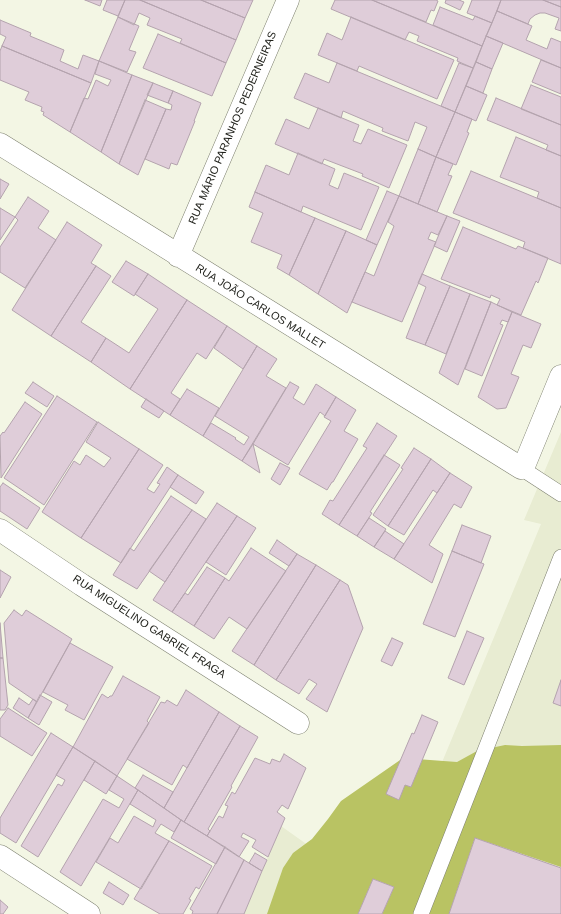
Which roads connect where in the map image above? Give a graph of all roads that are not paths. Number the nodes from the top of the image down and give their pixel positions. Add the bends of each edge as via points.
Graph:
1 (288, 0) edge
2 (0, 144) edge
3 (178, 256) junction
4 (561, 376) edge
5 (521, 468) junction
6 (561, 494) edge
7 (0, 530) edge
8 (561, 557) edge
9 (298, 723) dead end
10 (0, 856) edge
11 (89, 914) edge
12 (421, 914) edge

1 - 3 street, RUA MÁRIO PARANHOS PEDERNEIRAS
2 - 3 street, RUA JOÃO CARLOS MALLET
3 - 5 street, RUA JOÃO CARLOS MALLET
4 - 5 street
5 - 6 lane
7 - 9 street, RUA MIGUELINO GABRIEL FRAGA
8 - 12 lane
10 - 11 street

